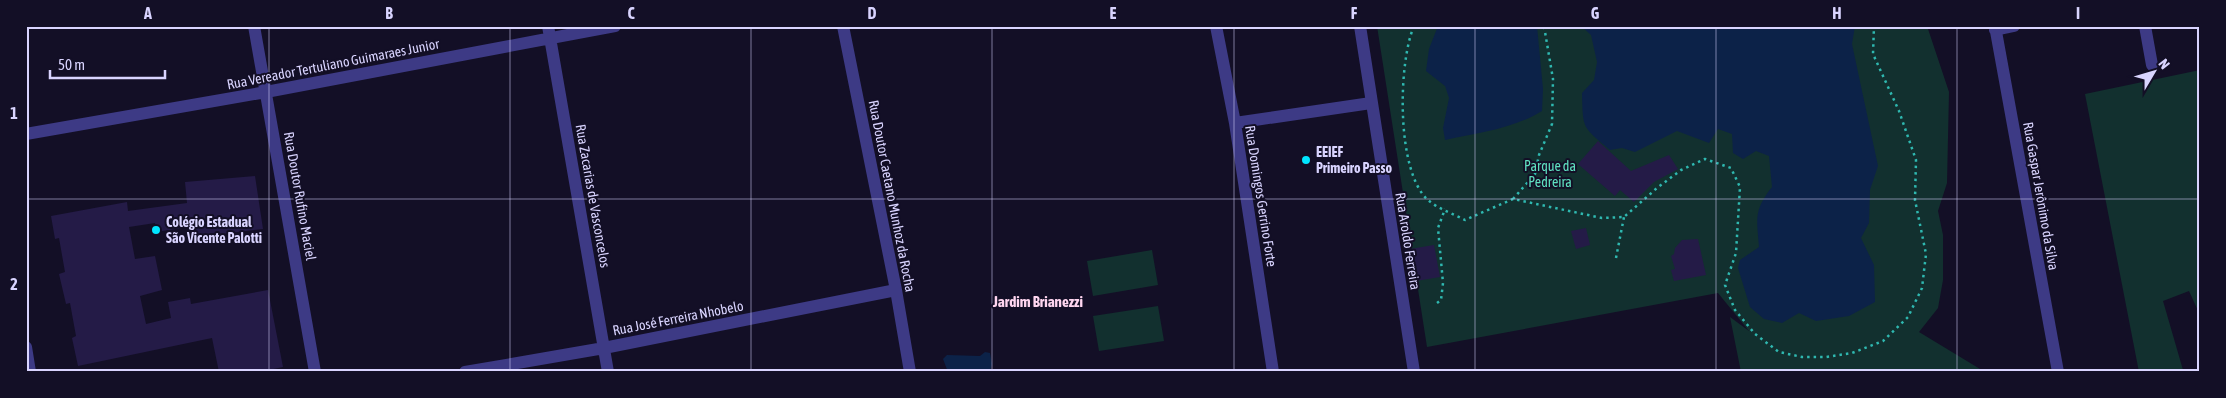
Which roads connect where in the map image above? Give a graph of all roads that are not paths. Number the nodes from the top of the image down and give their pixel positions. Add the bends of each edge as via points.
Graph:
1 (254, 26) edge
2 (615, 26) edge
3 (843, 26) edge
4 (1216, 26) edge
5 (1360, 26) edge
6 (2014, 26) edge
7 (2146, 26) edge
8 (1995, 28) edge
9 (550, 32) edge
10 (2152, 64) dead end
11 (266, 92) junction
12 (1372, 103) junction
13 (1235, 124) junction
14 (26, 134) edge
15 (896, 290) junction
16 (26, 347) edge
17 (604, 348) junction
18 (30, 372) edge
19 (315, 372) edge
20 (465, 372) edge
21 (608, 372) edge
22 (910, 372) edge
23 (1273, 372) edge
24 (1414, 372) edge
25 (2058, 372) edge

1 - 11 street, Rua Doutor Rufino Maciel
2 - 9 street, Rua Vereador Tertuliano Guimaraes Junior
3 - 15 street, Rua Doutor Caetano Munhoz da Rocha
4 - 13 street, Rua Domingos Gerrino Forte
5 - 12 street, Rua Aroldo Ferreira
6 - 8 street
7 - 10 street
8 - 25 street, Rua Gaspar Jerônimo da Silva
9 - 11 street, Rua Vereador Tertuliano Guimaraes Junior
9 - 17 street, Rua Zacarias de Vasconcelos
11 - 14 street, Rua Vereador Tertuliano Guimaraes Junior
11 - 19 street, Rua Doutor Rufino Maciel
12 - 13 street
12 - 24 street, Rua Aroldo Ferreira
13 - 23 street, Rua Domingos Gerrino Forte
15 - 17 street, Rua José Ferreira Nhobelo
15 - 22 street, Rua Doutor Caetano Munhoz da Rocha
16 - 18 street
17 - 20 street, Rua José Ferreira Nhobelo
17 - 21 street, Rua Zacarias de Vasconcelos

